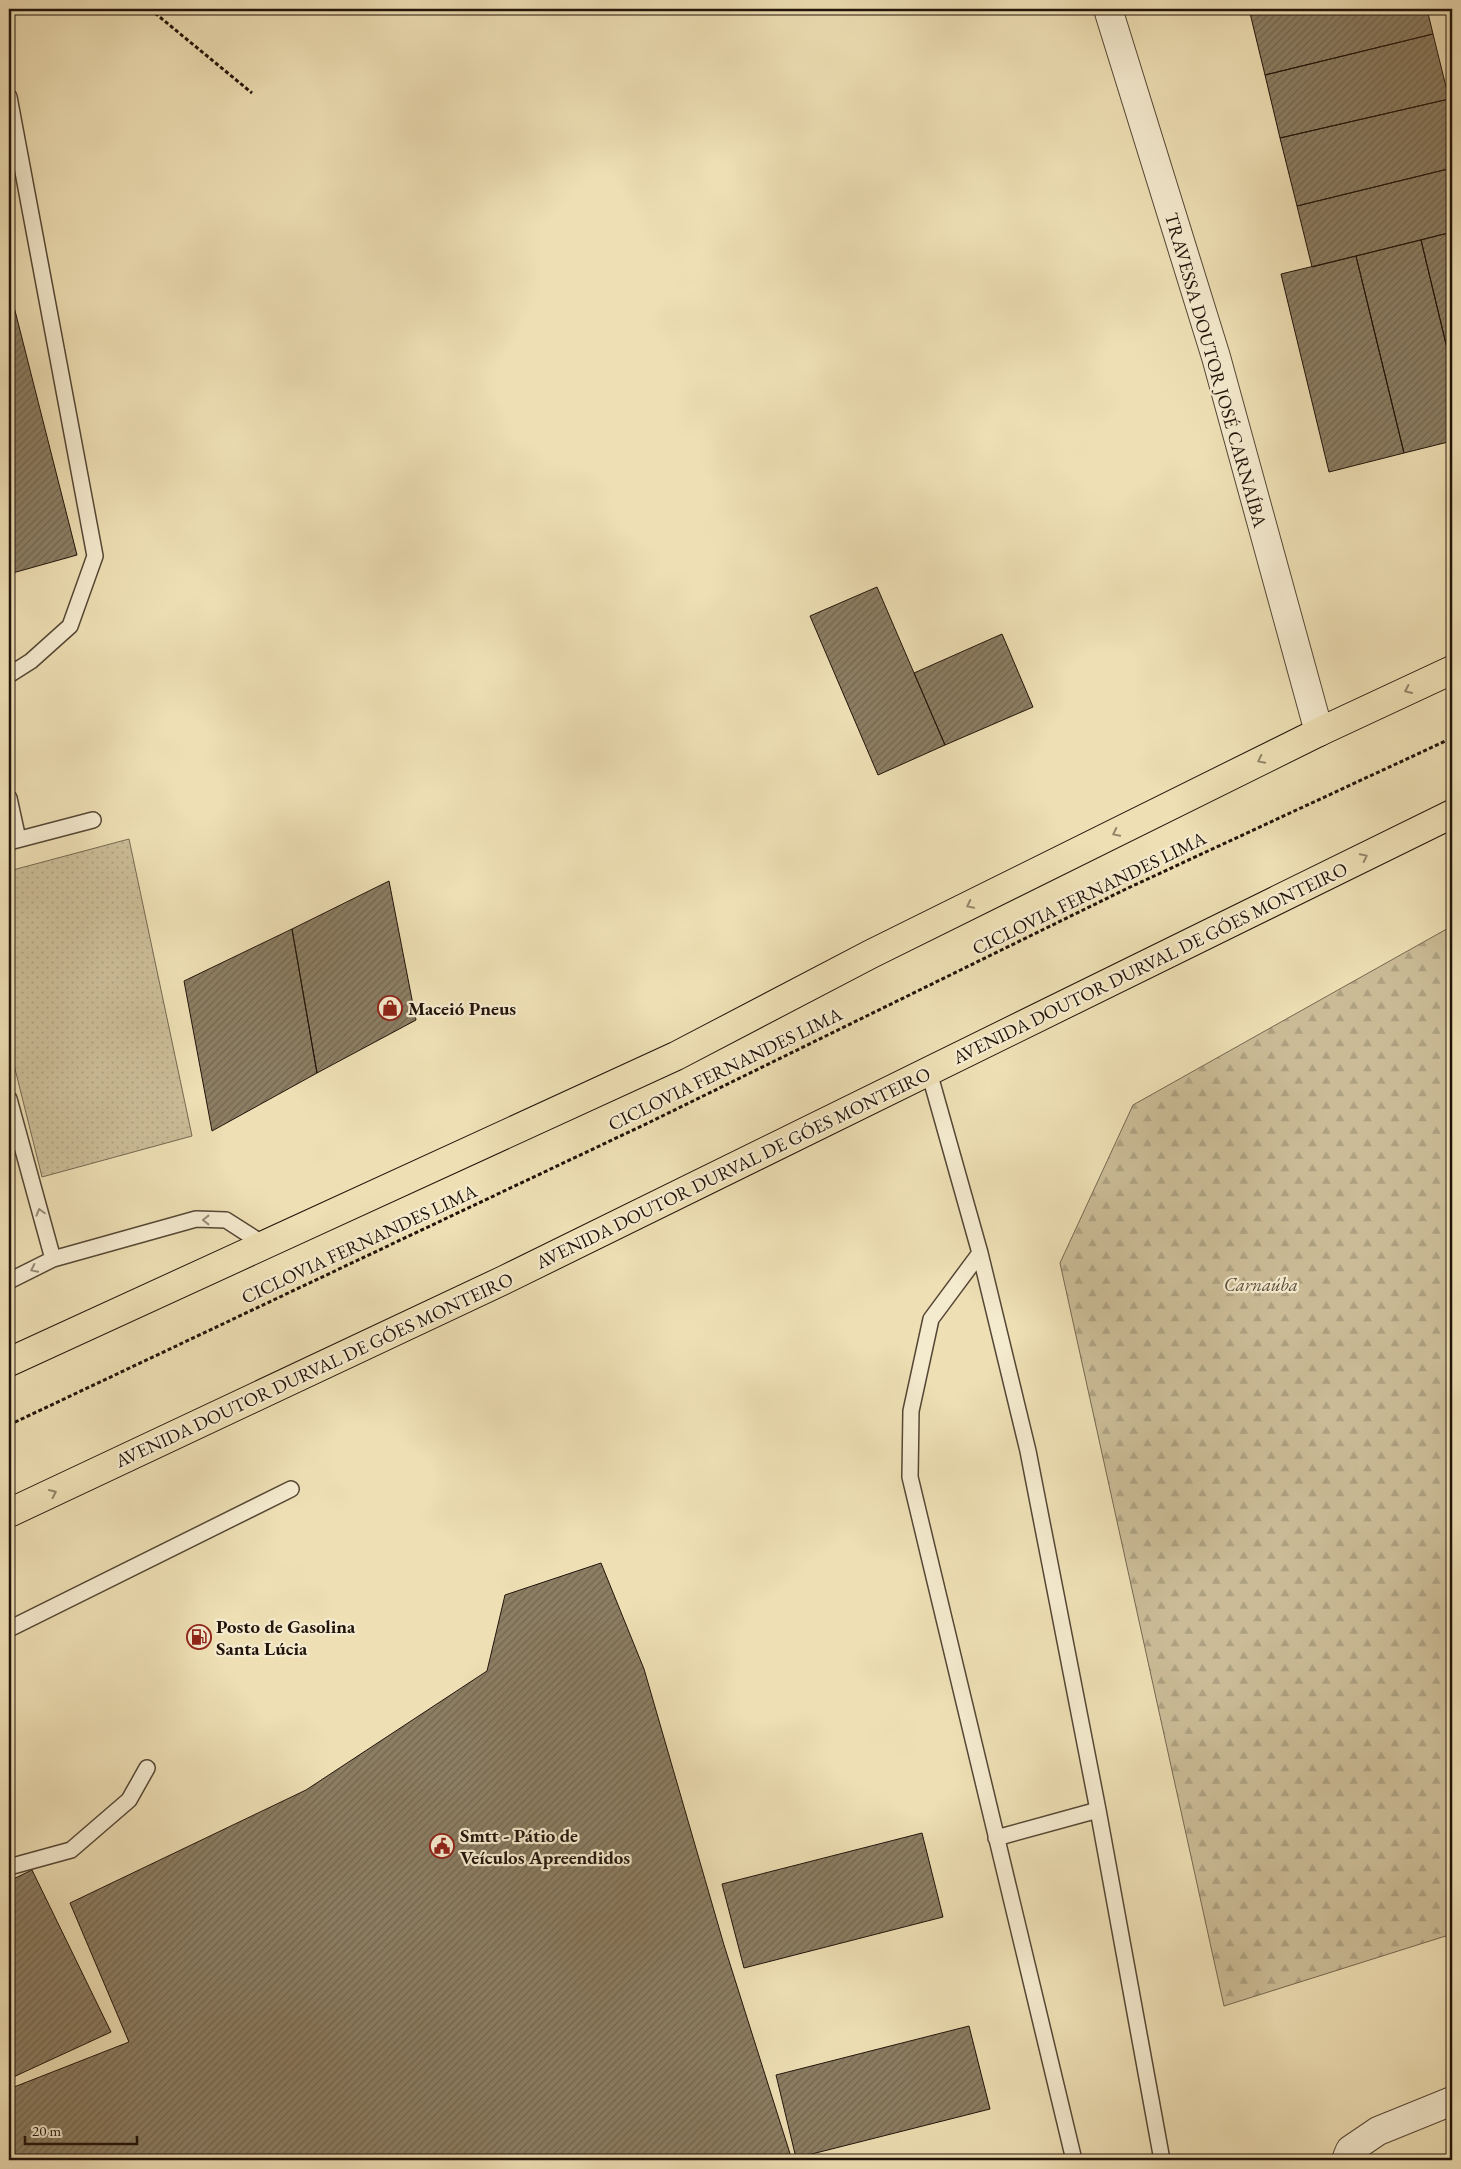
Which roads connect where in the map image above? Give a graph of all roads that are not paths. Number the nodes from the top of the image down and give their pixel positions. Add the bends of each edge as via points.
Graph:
1 (1108, 9) edge
2 (9, 97) edge
3 (1452, 670) edge
4 (9, 675) edge
5 (1319, 732) junction
6 (9, 798) edge
7 (1452, 814) edge
8 (93, 820) dead end
9 (14, 840) edge
10 (928, 1072) junction
11 (9, 1099) edge
12 (265, 1245) junction
13 (980, 1253) junction
14 (53, 1259) junction
15 (9, 1281) edge
16 (9, 1362) edge
17 (291, 1489) dead end
18 (9, 1513) edge
19 (9, 1629) edge
20 (147, 1768) dead end
21 (1098, 1810) junction
22 (996, 1838) junction
23 (9, 1867) edge
24 (1452, 2101) edge
25 (1074, 2160) edge
26 (1162, 2160) edge
27 (1346, 2160) edge

1 - 5 street, TRAVESSA DOUTOR JOSÉ CARNAÍBA via 1216,357
2 - 4 lane via 95,556 70,626 31,661
3 -> 5 highway
5 -> 12 highway via 880,950 676,1056
6 - 9 lane
10 -> 7 highway, AVENIDA DOUTOR DURVAL DE GÓES MONTEIRO
8 - 9 lane
10 - 13 lane
18 -> 10 highway, AVENIDA DOUTOR DURVAL DE GÓES MONTEIRO via 504,1280
14 -> 11 lane
12 -> 14 lane via 226,1220 196,1220
12 - 16 highway
13 - 21 lane via 1028,1451
13 - 22 lane via 931,1319 911,1411 910,1477
14 -> 15 lane
17 - 19 lane
20 - 23 lane via 129,1800 71,1850
21 - 22 lane
21 - 26 lane
22 - 25 lane
24 - 27 street via 1378,2131 1350,2150

